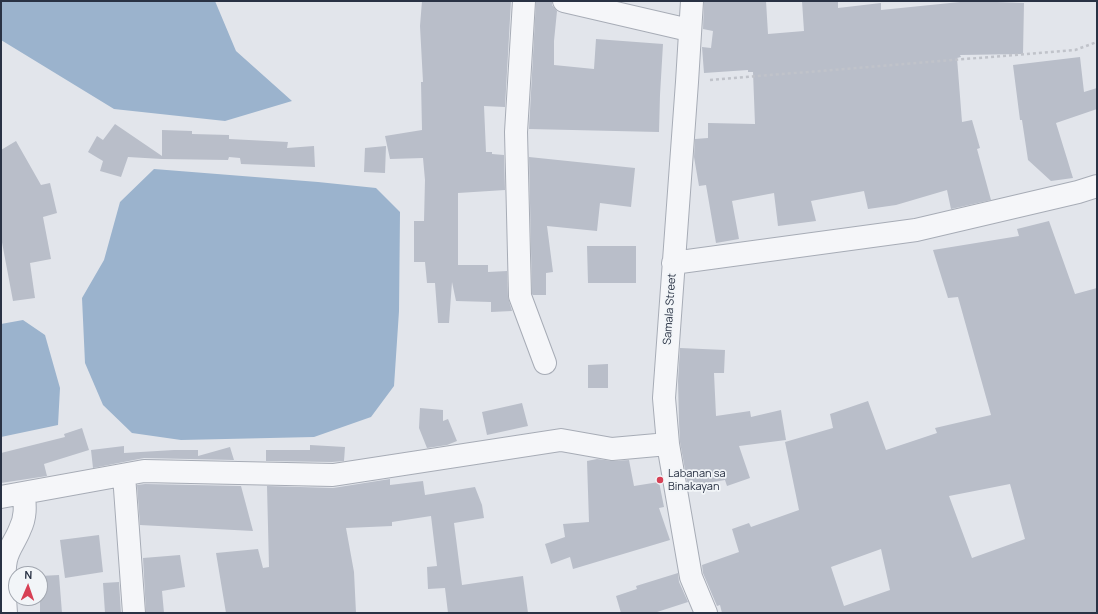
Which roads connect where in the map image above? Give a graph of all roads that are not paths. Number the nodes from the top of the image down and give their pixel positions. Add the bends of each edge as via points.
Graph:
1 (524, 1) edge
2 (564, 1) edge
3 (692, 1) edge
4 (689, 30) junction
5 (1097, 186) edge
6 (673, 263) junction
7 (545, 363) dead end
8 (668, 444) junction
9 (124, 475) junction
10 (24, 493) junction
11 (1, 497) edge
12 (6, 613) edge
13 (134, 613) edge
14 (706, 613) edge

1 - 7 street via 516,132 520,296
2 - 4 street
3 - 4 street, Samala Street
4 - 6 street, Samala Street
5 - 6 street via 916,230
6 - 8 street, Samala Street via 664,398
8 - 9 street via 612,449 561,440 333,475 144,472
8 - 14 street, Samala Street via 691,577
9 - 10 street
9 - 13 street
10 - 11 street
10 - 12 street via 26,513 6,561

